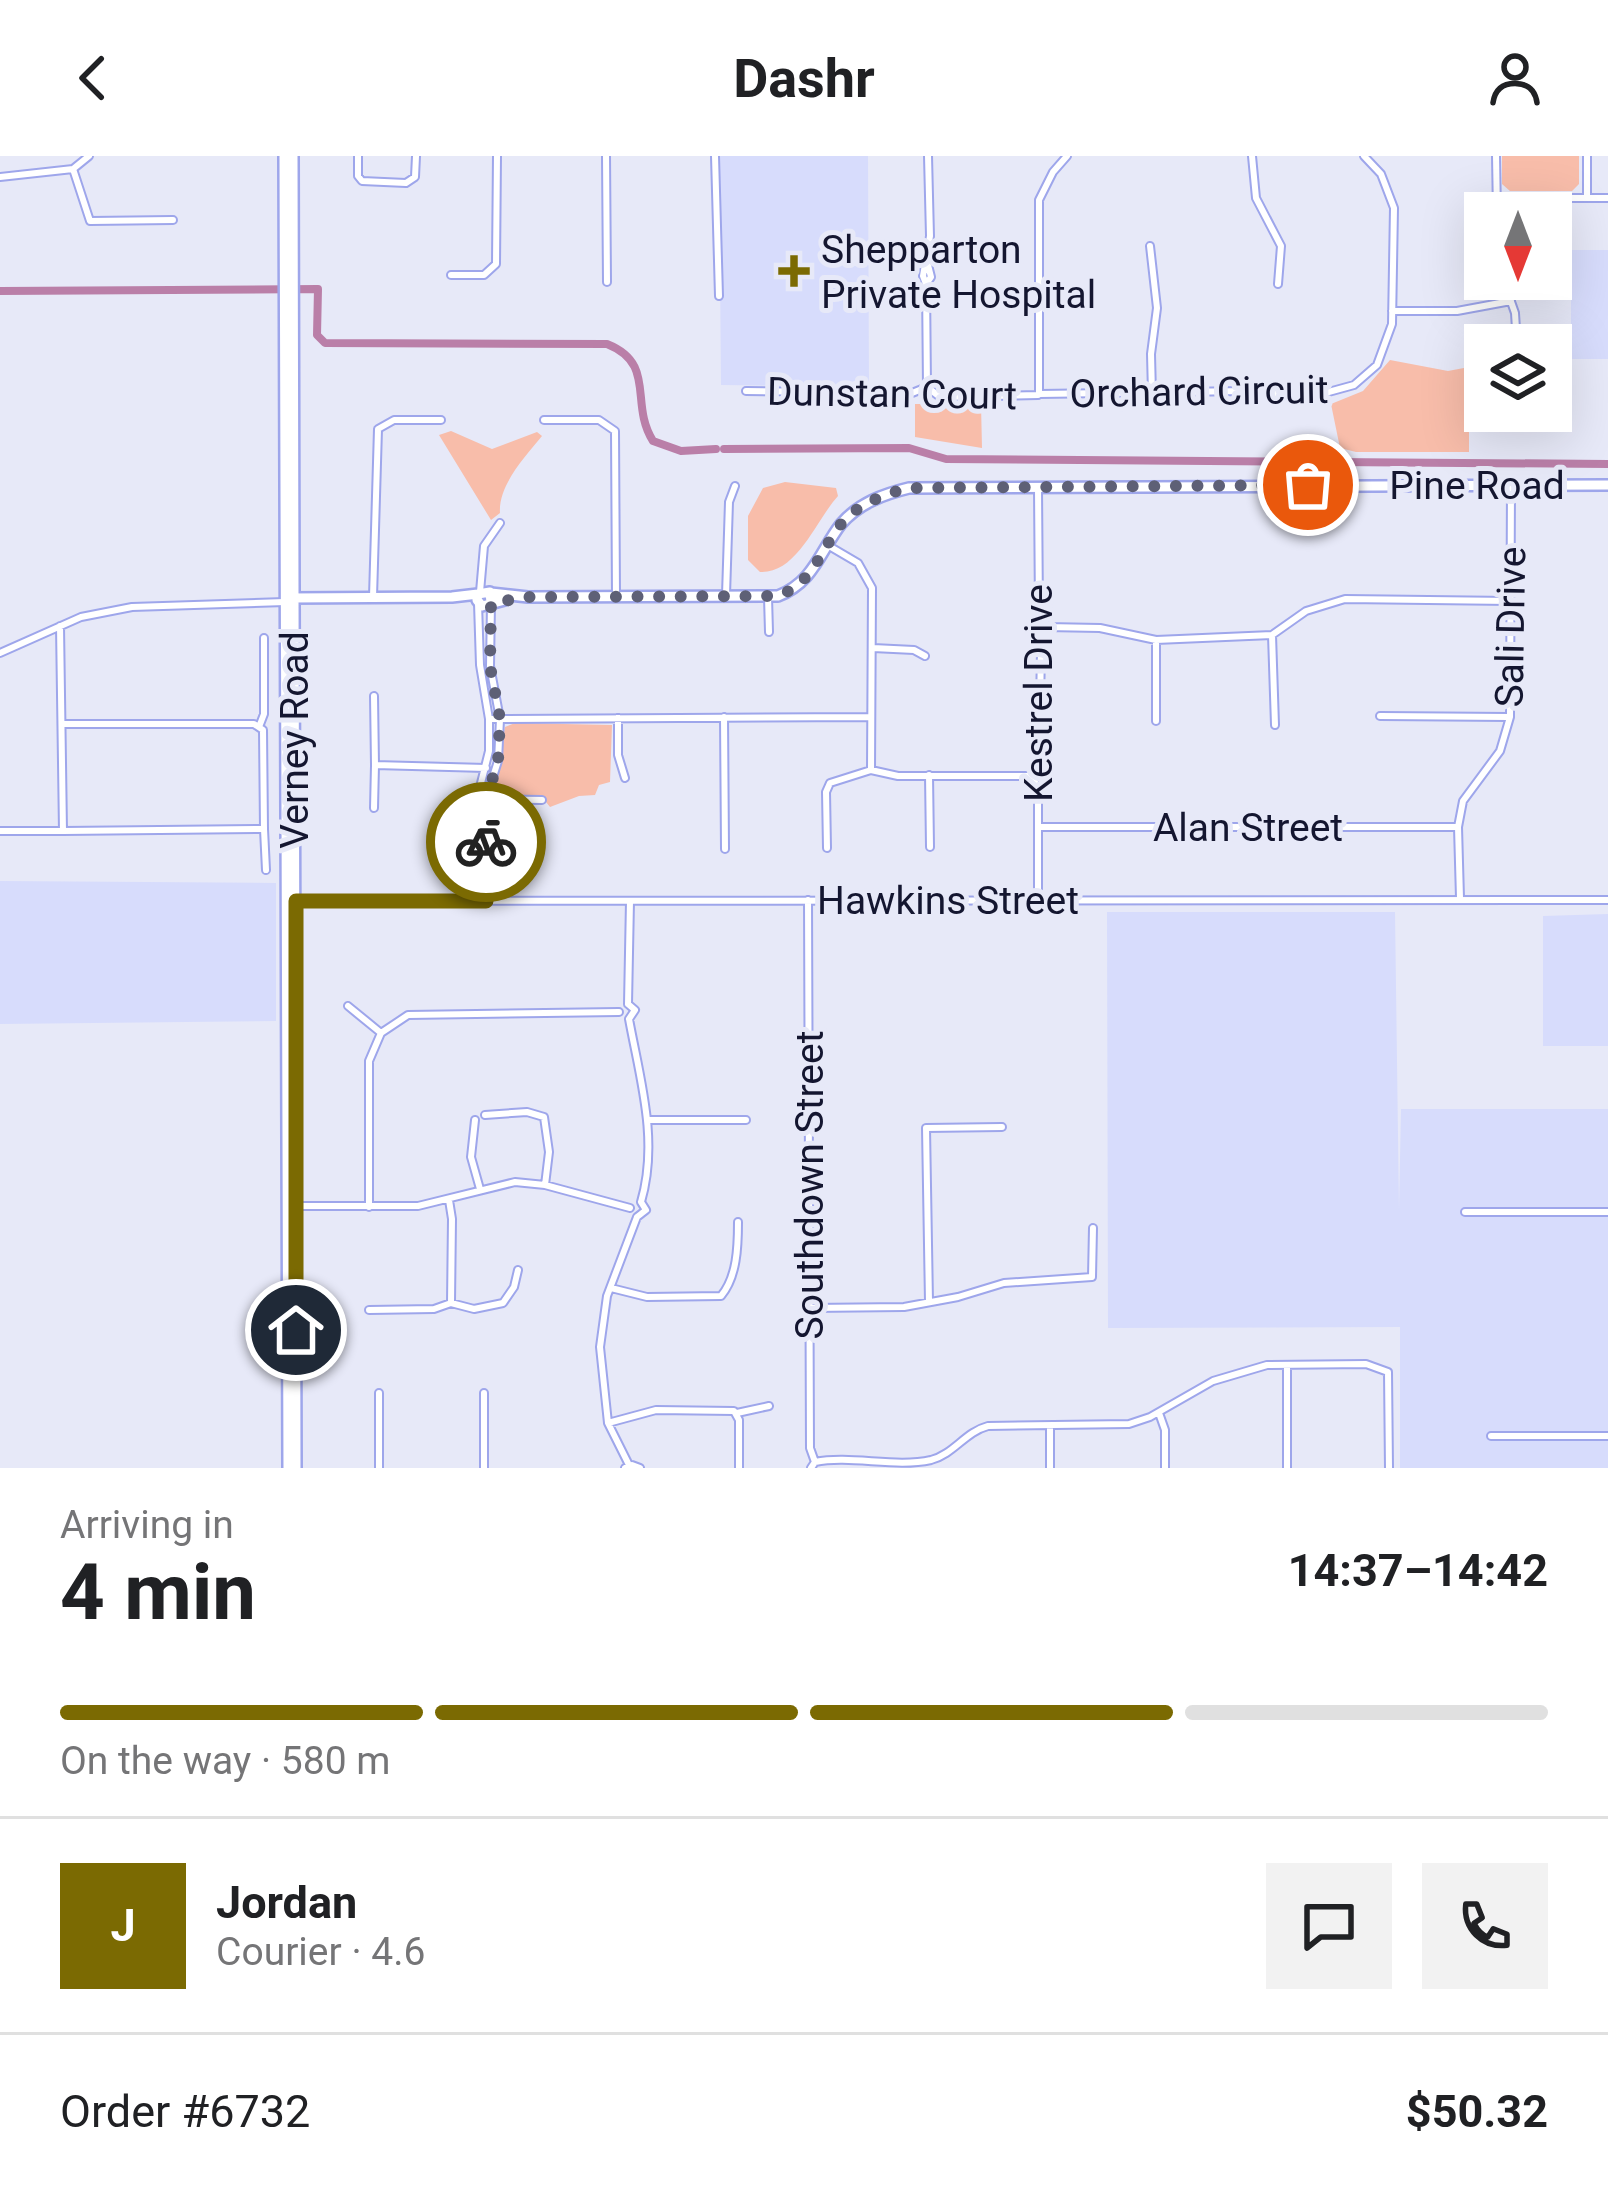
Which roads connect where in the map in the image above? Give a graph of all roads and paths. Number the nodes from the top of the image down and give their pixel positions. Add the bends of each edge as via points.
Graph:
1 (89, 156) edge
2 (288, 156) edge
3 (358, 156) edge
4 (416, 156) edge
5 (496, 156) edge
6 (606, 156) edge
7 (715, 156) edge
8 (928, 156) edge
9 (1252, 156) edge
10 (1496, 156) edge
11 (1587, 156) edge
12 (1062, 157) edge
13 (1370, 158) edge
14 (73, 169) junction
15 (0, 177) edge
16 (1496, 192) edge
17 (1572, 198) edge
18 (1587, 198) junction
19 (1608, 198) edge
20 (173, 220) dead end
21 (1150, 246) dead end
22 (451, 275) dead end
23 (607, 283) dead end
24 (1278, 284) dead end
25 (718, 296) dead end
26 (1510, 301) joint
27 (1392, 311) junction
28 (1516, 324) edge
29 (927, 387) junction
30 (746, 391) dead end
31 (1039, 394) junction
32 (1152, 394) junction
33 (441, 421) dead end
34 (544, 421) dead end
35 (1511, 484) junction
36 (735, 485) dead end
37 (1608, 485) edge
38 (1038, 486) junction
39 (500, 524) dead end
40 (829, 546) junction
41 (616, 596) junction
42 (374, 597) junction
43 (768, 597) junction
44 (485, 598) junction
45 (726, 598) junction
46 (288, 599) junction
47 (1511, 601) junction
48 (60, 626) junction
49 (1046, 627) junction
50 (770, 632) dead end
51 (1273, 635) junction
52 (264, 638) dead end
53 (1156, 640) junction
54 (873, 648) junction
55 (0, 653) edge
56 (925, 656) dead end
57 (374, 696) dead end
58 (1380, 716) dead end
59 (724, 717) junction
60 (872, 717) junction
61 (1510, 717) junction
62 (490, 718) junction
63 (618, 718) junction
64 (500, 719) junction
65 (1156, 721) dead end
66 (64, 724) junction
67 (1275, 725) dead end
68 (259, 728) junction
69 (375, 765) junction
70 (486, 768) junction
71 (872, 770) junction
72 (496, 771) junction
73 (929, 775) junction
74 (1032, 776) junction
75 (625, 778) dead end
76 (482, 800) junction
77 (542, 800) dead end
78 (374, 808) dead end
79 (1038, 826) junction
80 (1458, 827) junction
81 (264, 829) junction
82 (0, 831) edge
83 (63, 831) junction
84 (929, 847) dead end
85 (827, 848) dead end
86 (725, 849) dead end
87 (266, 870) dead end
88 (1608, 899) edge
89 (808, 900) junction
90 (1038, 900) junction
91 (1460, 900) junction
92 (291, 901) junction
93 (476, 901) junction
94 (486, 901) junction
95 (629, 901) junction
96 (628, 1004) junction
97 (349, 1006) dead end
98 (620, 1012) junction
99 (628, 1019) junction
100 (382, 1033) junction
101 (485, 1115) dead end
102 (475, 1120) dead end
103 (647, 1120) junction
104 (746, 1120) dead end
105 (1002, 1127) dead end
106 (545, 1185) junction
107 (480, 1189) junction
108 (449, 1200) junction
109 (641, 1202) junction
110 (291, 1206) junction
111 (369, 1207) junction
112 (630, 1208) junction
113 (1465, 1212) dead end
114 (1608, 1212) edge
115 (637, 1217) junction
116 (738, 1222) dead end
117 (1094, 1228) dead end
118 (518, 1270) dead end
119 (610, 1287) junction
120 (929, 1302) junction
121 (451, 1303) junction
122 (810, 1308) junction
123 (369, 1310) dead end
124 (1287, 1365) junction
125 (379, 1393) dead end
126 (484, 1393) dead end
127 (769, 1406) dead end
128 (1159, 1412) junction
129 (737, 1413) junction
130 (608, 1423) junction
131 (1050, 1426) junction
132 (1491, 1436) dead end
133 (1608, 1436) edge
134 (813, 1465) edge
135 (927, 1465) edge
136 (627, 1467) edge
137 (292, 1468) edge
138 (379, 1468) edge
139 (484, 1468) edge
140 (640, 1468) edge
141 (739, 1468) edge
142 (1050, 1468) edge
143 (1165, 1468) edge
144 (1287, 1468) edge
145 (1389, 1468) edge

1 - 14 street
2 - 46 street, Verney Road
3 - 4 street via 361,180 387,183 413,180
5 - 22 street via 496,264 484,274
6 - 23 street
7 - 25 street
8 - 29 street
9 - 24 street via 1256,198 1281,246
10 - 16 street
11 - 18 street
12 - 31 street, Orchard Circuit via 1039,200
13 - 27 street, Orchard Circuit via 1394,208
14 - 15 street
14 - 20 street via 90,221
17 - 18 street
18 - 19 street
21 - 32 street via 1157,308
26 - 27 street
26 - 28 street
27 - 32 street, Orchard Circuit via 1377,365 1340,392
29 - 30 street, Dunstan Court
29 - 31 street, Dunstan Court via 940,397
31 - 32 street, Orchard Circuit
33 - 42 street via 377,429
34 - 41 street via 599,420 615,431
35 - 37 street, Pine Road
35 - 38 street, Pine Road
35 - 47 street, Sali Drive
36 - 45 street
38 - 40 street, Pine Road via 889,493 840,525
38 - 49 street, Kestrel Drive via 1039,611
39 - 44 street via 484,546
40 - 43 street, Pine Road via 797,586
40 - 54 street via 867,575
41 - 44 street
41 - 45 street
42 - 44 street
42 - 46 street
43 - 45 street
43 - 50 street
44 - 62 street via 480,665
44 - 64 street
46 - 48 street via 132,607
46 - 92 street, Verney Road
47 - 51 street via 1346,598 1306,611
47 - 61 street, Sali Drive
48 - 55 street
48 - 66 street
49 - 53 street
49 - 74 street, Kestrel Drive
51 - 53 street
51 - 67 street
52 - 68 street
53 - 65 street
54 - 56 street
54 - 60 street
57 - 69 street
58 - 61 street
59 - 60 street
59 - 63 street
59 - 86 street
60 - 71 street
61 - 80 street, Sali Drive via 1500,751 1463,801
62 - 64 street
62 - 70 street
63 - 64 street
63 - 75 street
64 - 72 street
66 - 68 street
66 - 83 street
68 - 81 street
69 - 70 street
69 - 78 street
70 - 72 street
70 - 76 street
71 - 73 street
71 - 85 street via 830,783
72 - 76 street
73 - 74 street
73 - 84 street
74 - 79 street, Kestrel Drive
76 - 77 street
76 - 93 street
76 - 94 street
79 - 80 street, Alan Street
79 - 90 street, Kestrel Drive
80 - 91 street, Sali Drive
81 - 83 street
81 - 87 street
82 - 83 street
88 - 91 street, Hawkins Street
89 - 90 street, Hawkins Street
89 - 95 street, Hawkins Street
89 - 122 street, Southdown Street
90 - 91 street, Hawkins Street
92 - 93 street, Hawkins Street
92 - 110 street, Verney Road
93 - 94 street, Hawkins Street
94 - 95 street, Hawkins Street
95 - 96 street
96 - 98 street
96 - 99 street via 635,1010
97 - 100 street
98 - 99 street
98 - 100 street via 426,1012
99 - 103 street
100 - 111 street via 369,1060
101 - 106 street via 544,1117
102 - 107 street via 471,1157
103 - 104 street
103 - 109 street
105 - 120 street via 926,1128
106 - 107 street
106 - 112 street
107 - 108 street
108 - 111 street
108 - 121 street
109 - 112 street
109 - 115 street via 645,1213
110 - 111 street
110 - 137 street, Verney Road
112 - 115 street
113 - 114 street
115 - 119 street
116 - 119 street via 721,1296 647,1297
117 - 120 street via 1092,1277 1004,1283
118 - 121 street via 510,1296 497,1306
119 - 130 street via 601,1347
120 - 122 street
121 - 123 street
122 - 134 street, Southdown Street
124 - 128 street via 1213,1381
124 - 144 street
124 - 145 street via 1366,1364 1388,1372
125 - 138 street
126 - 139 street
127 - 129 street
128 - 131 street via 1130,1424
128 - 143 street
129 - 130 street via 656,1409
129 - 141 street
130 - 136 street
131 - 135 street via 980,1428
131 - 142 street
132 - 133 street
134 - 135 street
136 - 140 street

